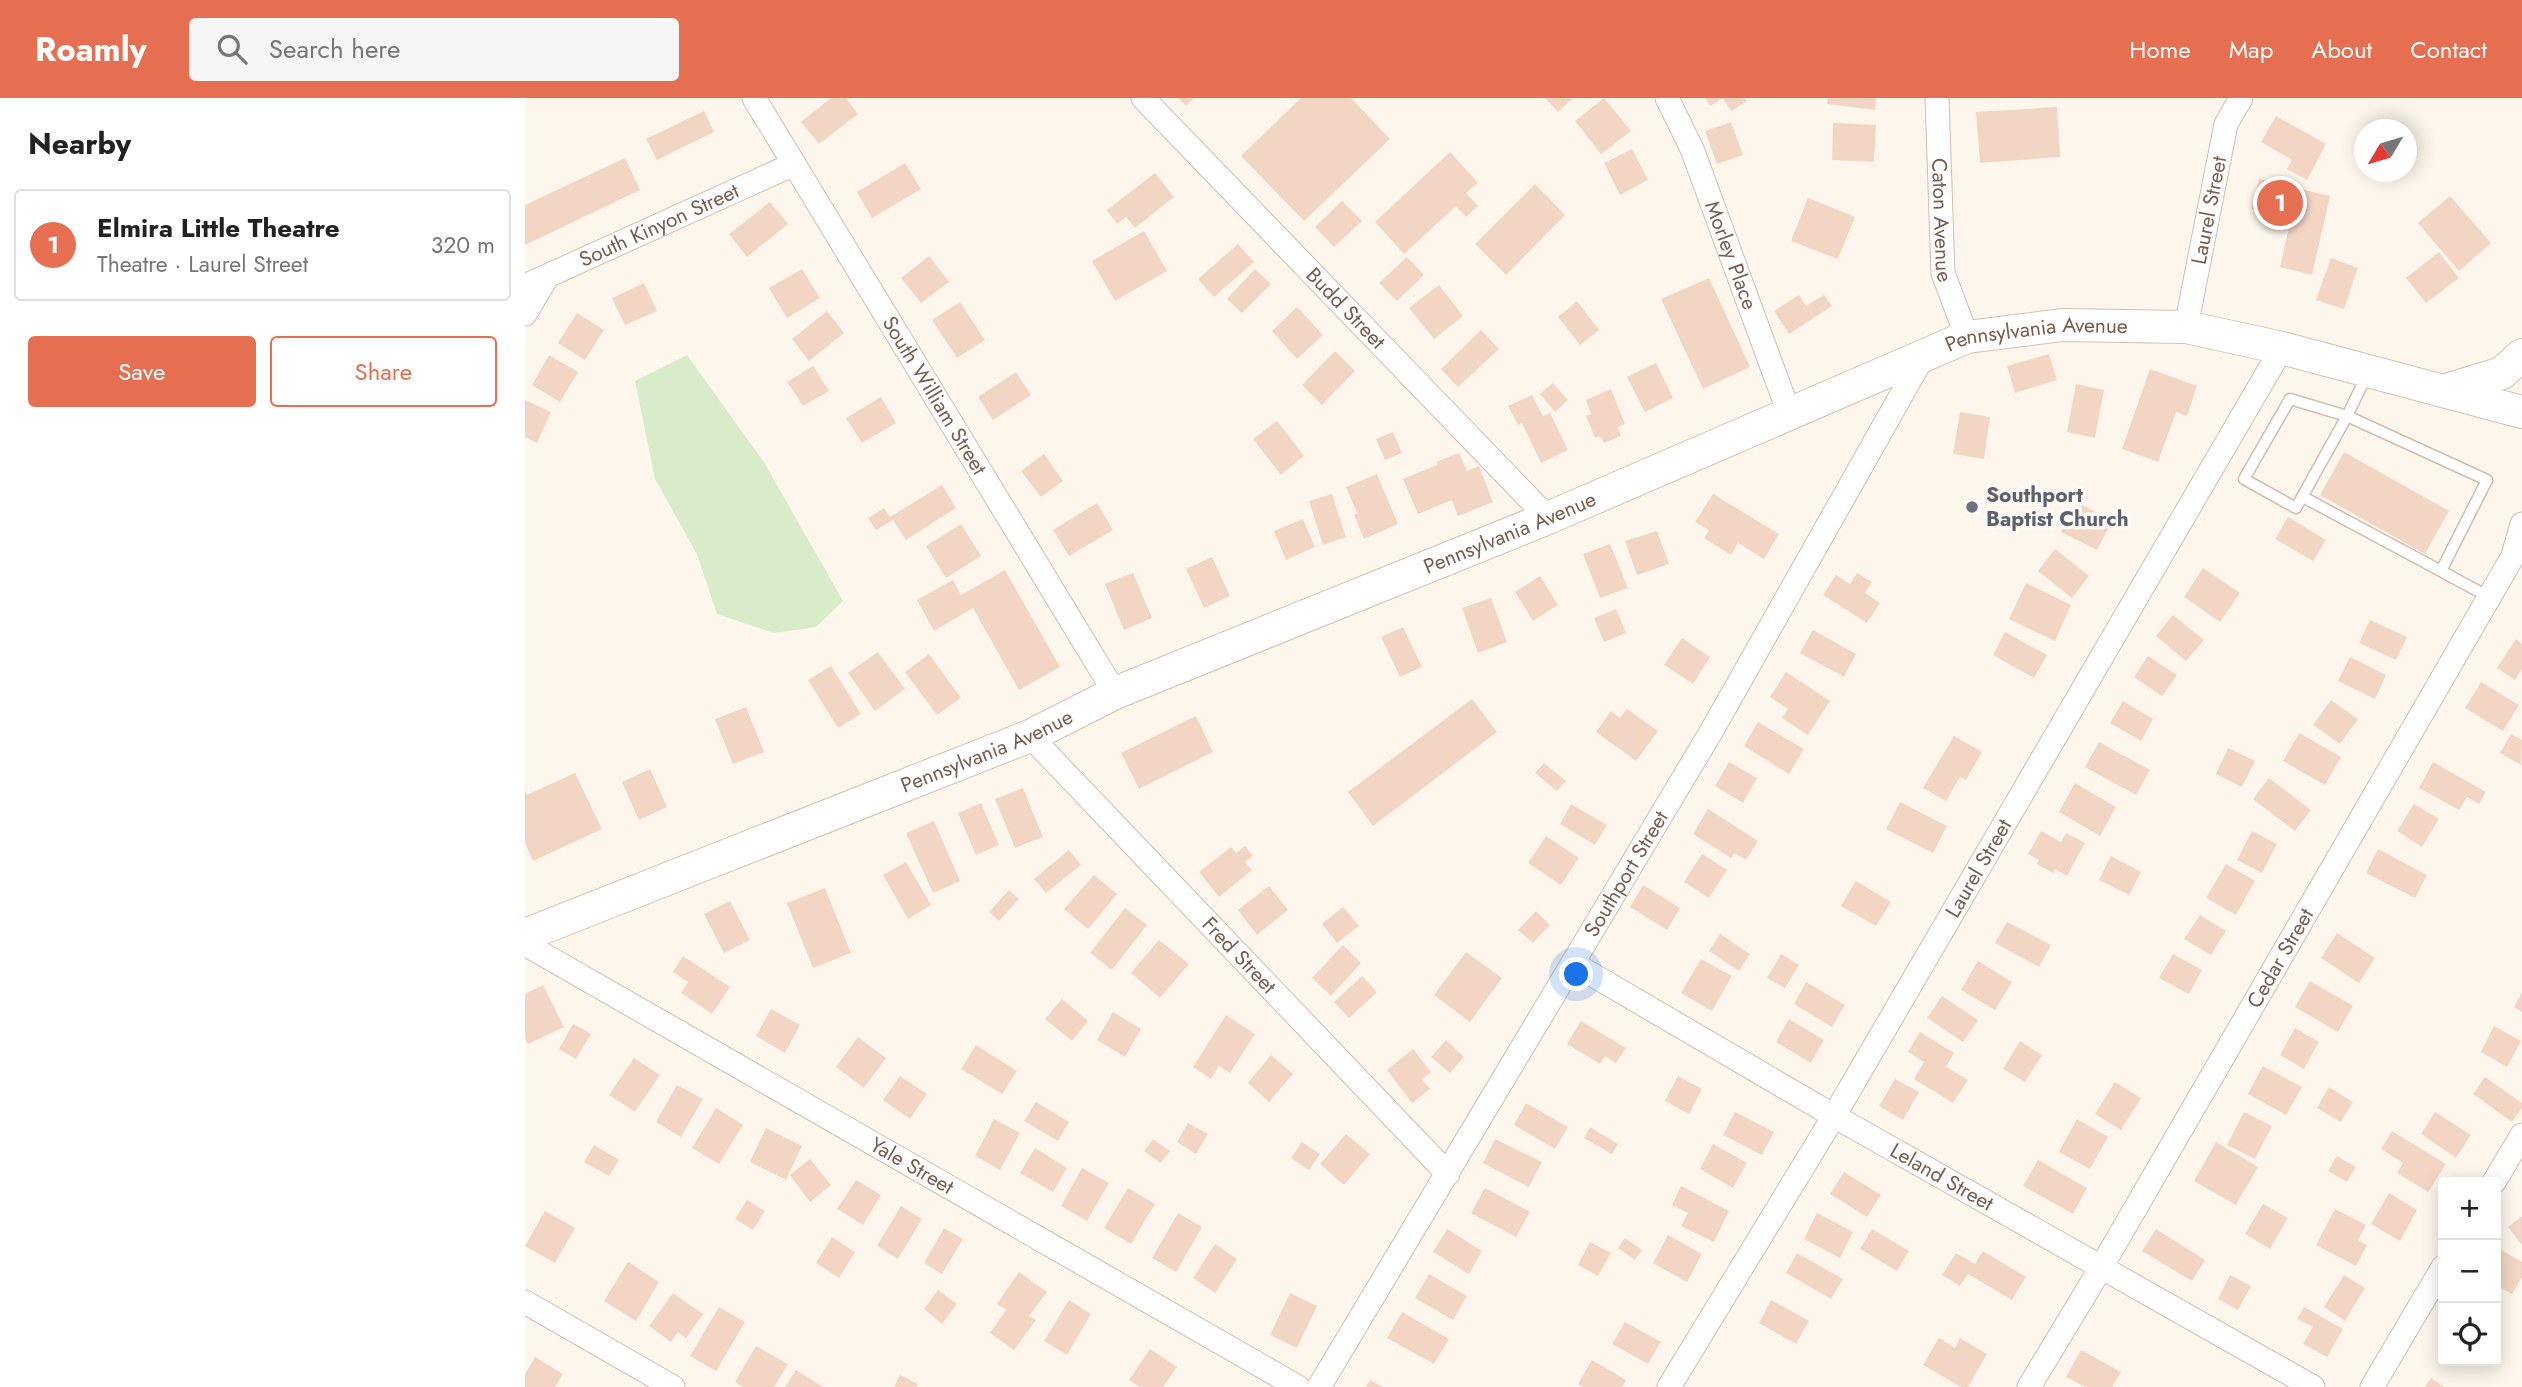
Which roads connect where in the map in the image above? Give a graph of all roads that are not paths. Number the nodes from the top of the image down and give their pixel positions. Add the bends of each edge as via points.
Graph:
1 (754, 98) edge
2 (1143, 98) edge
3 (1667, 98) edge
4 (1937, 98) edge
5 (2241, 98) edge
6 (794, 164) junction
7 (547, 277) junction
8 (525, 286) edge
9 (525, 314) edge
10 (2186, 327) junction
11 (1968, 337) junction
12 (2282, 348) junction
13 (1924, 355) junction
14 (2522, 355) edge
15 (2369, 371) junction
16 (2443, 391) junction
17 (2522, 412) edge
18 (1789, 413) junction
19 (2347, 416) junction
20 (2303, 497) junction
21 (1548, 518) junction
22 (2522, 524) edge
23 (2518, 558) edge
24 (2441, 571) junction
25 (2489, 597) junction
26 (1115, 693) junction
27 (1030, 736) junction
28 (525, 934) edge
29 (525, 944) edge
30 (1574, 964) junction
31 (1834, 1116) junction
32 (2522, 1135) edge
33 (1448, 1174) junction
34 (2497, 1177) edge
35 (2102, 1266) junction
36 (2438, 1275) edge
37 (525, 1302) edge
38 (673, 1387) edge
39 (1298, 1387) edge
40 (1319, 1387) edge
41 (1669, 1387) edge
42 (2029, 1387) edge
43 (2313, 1387) edge
44 (2372, 1387) edge

1 - 6 street, South William Street
2 - 21 street, Budd Street
3 - 18 street, Morley Place via 1692,149
4 - 11 street, Caton Avenue via 1943,273
5 - 10 street, Laurel Street via 2226,124
6 - 7 street, South Kinyon Street
6 - 26 street, South William Street
7 - 8 street, South Kinyon Street
7 - 9 street
10 - 11 main road, Pennsylvania Avenue via 2062,325
10 - 12 main road, Pennsylvania Avenue
11 - 13 main road, Pennsylvania Avenue
12 - 15 main road, Pennsylvania Avenue
12 - 31 street, Laurel Street
13 - 18 main road, Pennsylvania Avenue
13 - 30 street, Southport Street
14 - 16 main road via 2502,373
15 - 16 main road, Pennsylvania Avenue
15 - 19 lane
16 - 17 main road, Pennsylvania Avenue
18 - 21 main road, Pennsylvania Avenue
19 - 20 lane
19 - 20 lane via 2290,398 2244,479 2297,508
19 - 24 lane via 2487,480
20 - 24 lane
21 - 26 main road, Pennsylvania Avenue
22 - 23 street, Cedar Street
23 - 25 street, Cedar Street
24 - 25 lane
25 - 35 street, Cedar Street
26 - 27 main road, Pennsylvania Avenue
27 - 28 main road, Pennsylvania Avenue
27 - 33 street, Fred Street
29 - 39 street, Yale Street
30 - 31 street, Leland Street
30 - 33 street, Southport Street
31 - 35 street, Leland Street
31 - 41 street, Laurel Street
32 - 34 street
33 - 40 street, Southport Street
35 - 42 street, Cedar Street
35 - 43 street, Leland Street
36 - 44 street
37 - 38 street

